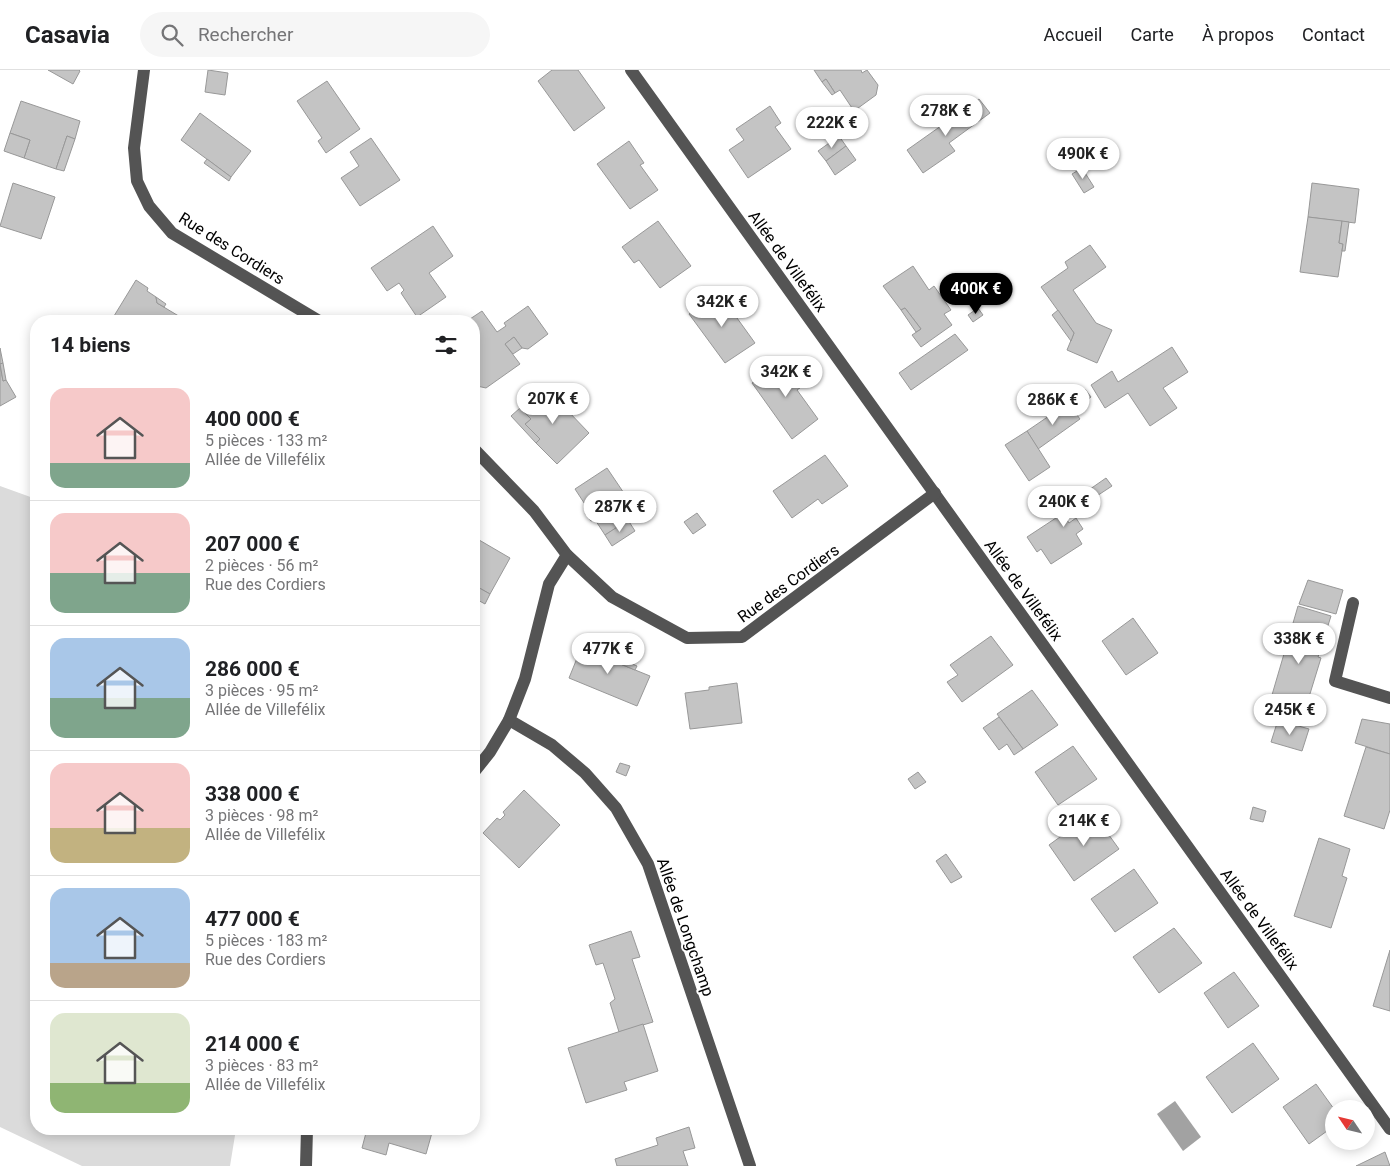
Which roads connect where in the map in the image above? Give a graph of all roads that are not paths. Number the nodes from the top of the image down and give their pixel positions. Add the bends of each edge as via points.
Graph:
1 (144, 70) edge
2 (631, 70) edge
3 (309, 315) edge
4 (480, 455) edge
5 (935, 493) junction
6 (567, 555) junction
7 (1353, 603) dead end
8 (1390, 698) edge
9 (509, 720) junction
10 (480, 764) edge
11 (1390, 1129) edge
12 (307, 1135) edge
13 (306, 1166) edge
14 (750, 1166) edge

1 - 3 street, Rue des Cordiers via 134,148 137,181 149,206 172,233
2 - 5 street, Allée de Villefélix
4 - 6 street, Rue des Cordiers via 534,511
5 - 6 street, Rue des Cordiers via 742,637 687,638 612,597
5 - 11 street, Allée de Villefélix
6 - 9 street via 549,584 525,679
7 - 8 street via 1335,681
9 - 10 street
9 - 14 street, Allée de Longchamp via 552,745 585,773 616,808 648,864
12 - 13 street

